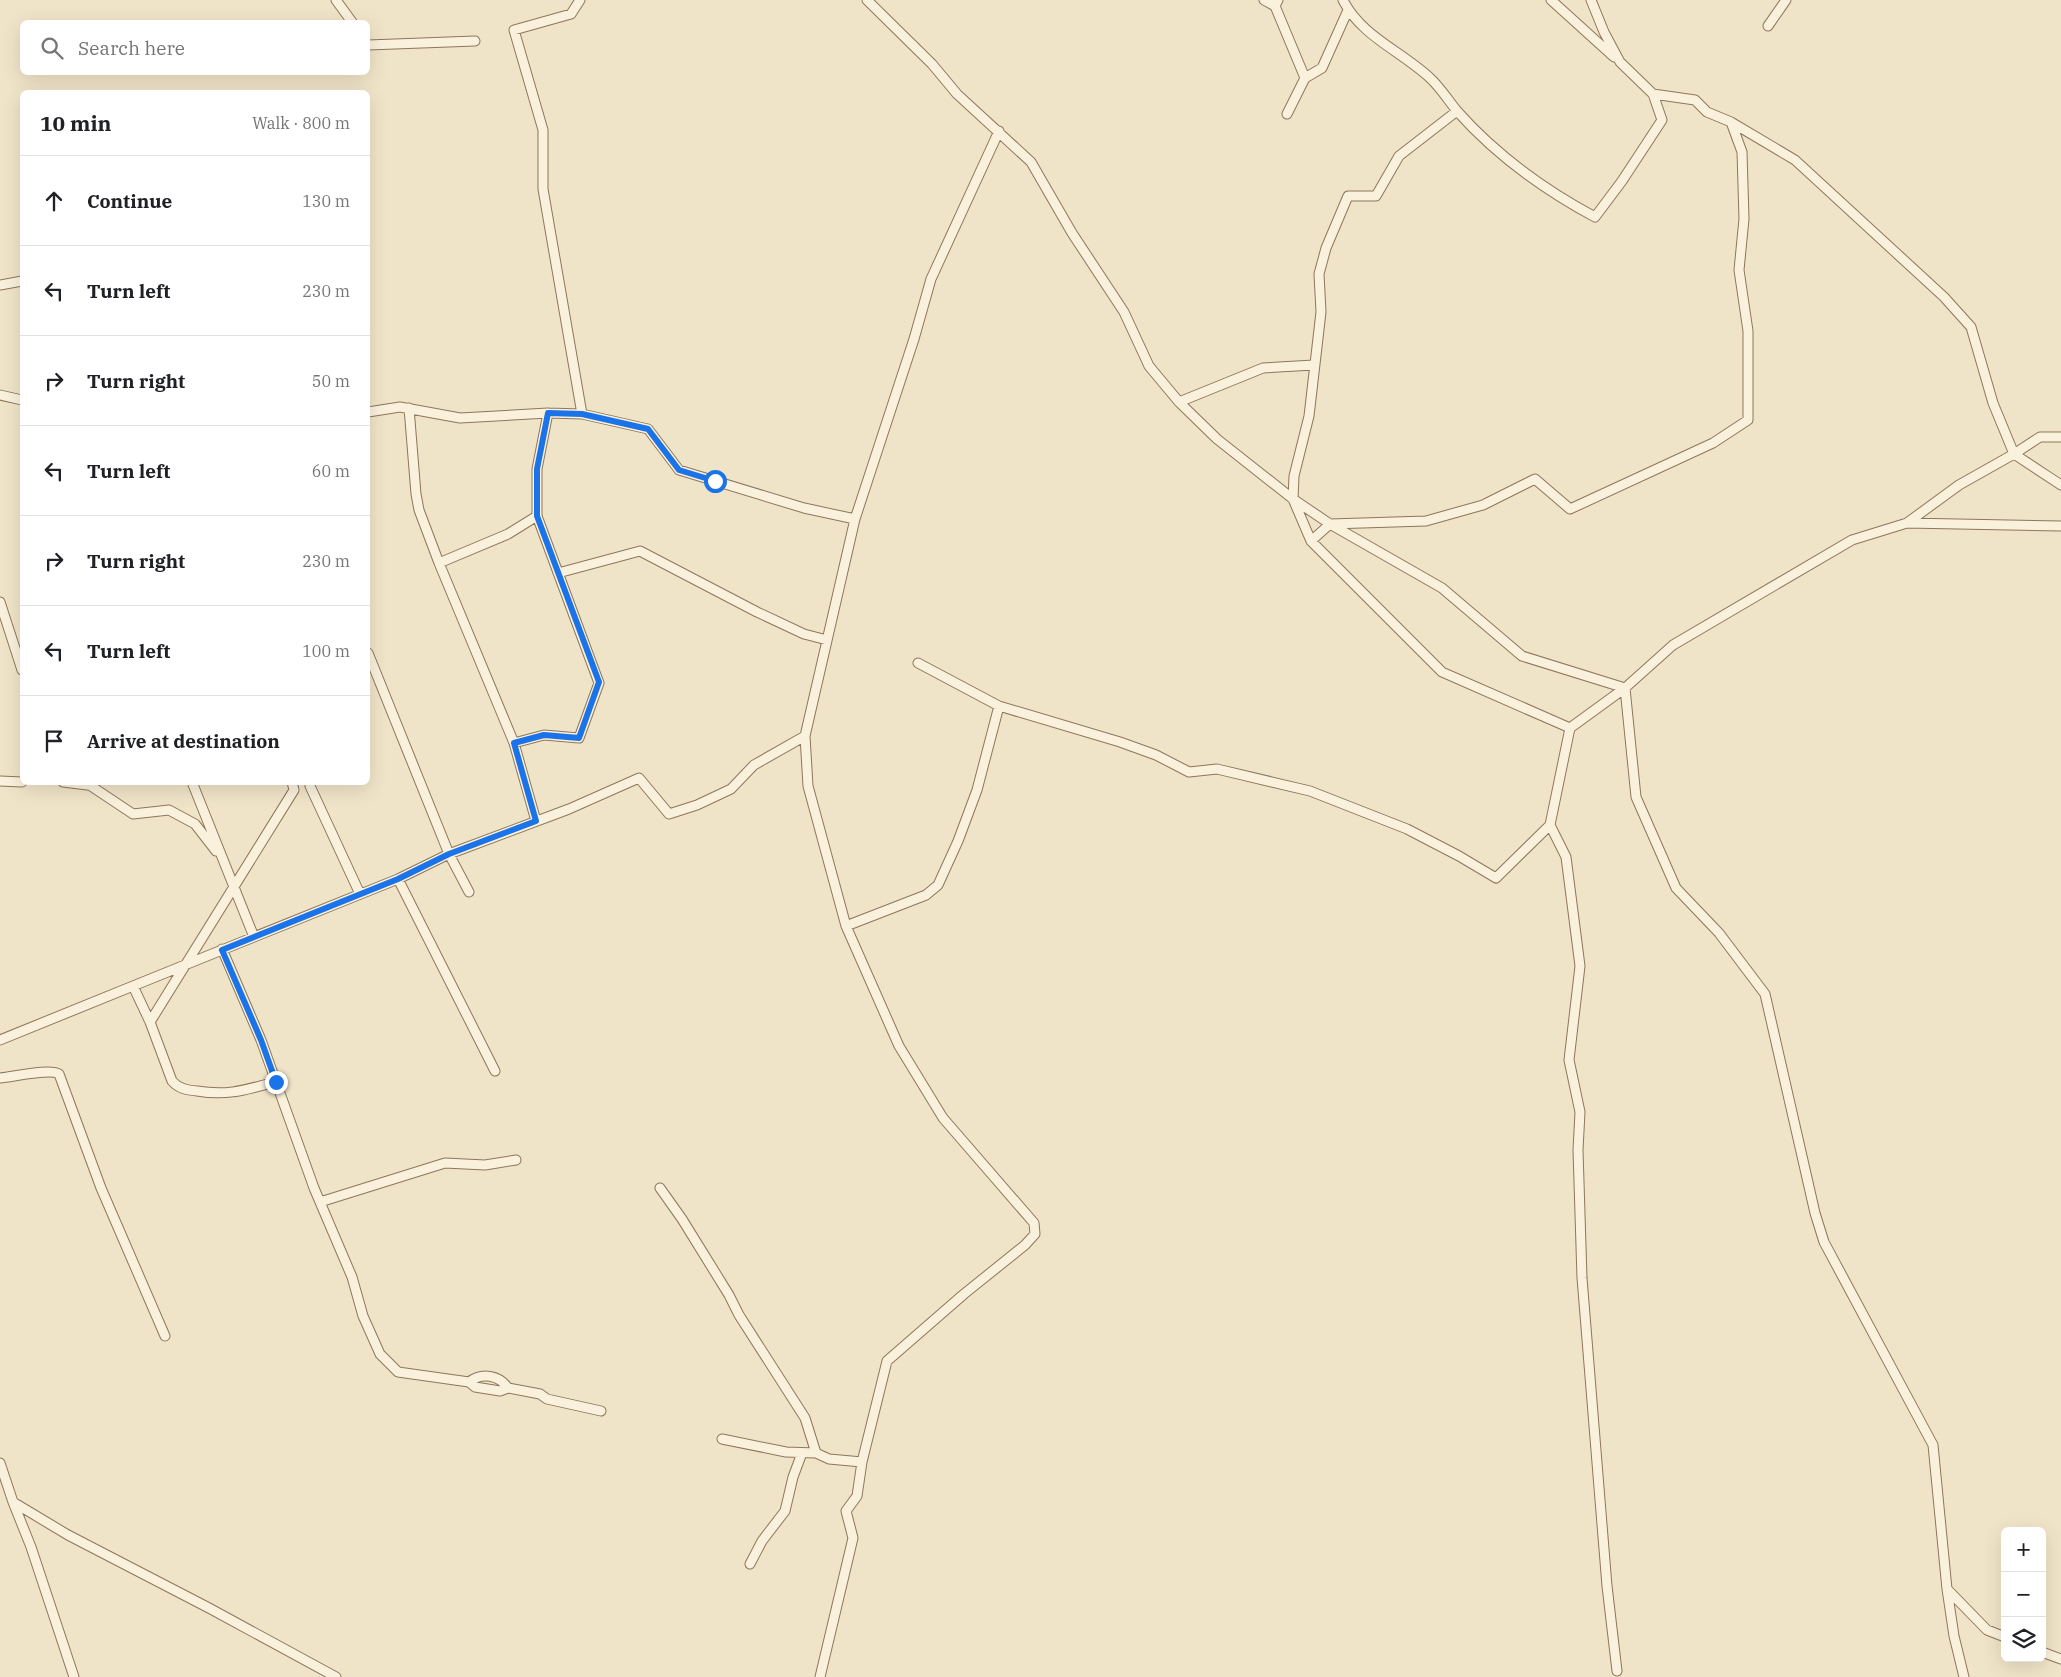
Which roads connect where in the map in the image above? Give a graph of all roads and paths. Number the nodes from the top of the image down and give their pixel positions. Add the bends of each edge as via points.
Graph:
1 (336, 0) edge
2 (580, 0) edge
3 (867, 0) edge
4 (1264, 0) edge
5 (1343, 0) edge
6 (1551, 0) edge
7 (1592, 0) edge
8 (1786, 0) edge
9 (1276, 3) edge
10 (1348, 10) junction
11 (351, 20) edge
12 (1768, 26) dead end
13 (475, 40) dead end
14 (370, 44) edge
15 (1620, 62) junction
16 (1305, 78) junction
17 (1653, 94) junction
18 (1457, 111) junction
19 (1287, 114) dead end
20 (1731, 122) junction
21 (999, 131) junction
22 (20, 281) edge
23 (0, 285) edge
24 (1314, 365) junction
25 (0, 396) edge
26 (20, 400) edge
27 (1180, 402) junction
28 (409, 408) junction
29 (370, 412) edge
30 (548, 413) junction
31 (582, 414) junction
32 (2061, 437) edge
33 (2014, 454) junction
34 (2061, 485) edge
35 (1293, 499) junction
36 (537, 516) junction
37 (855, 519) junction
38 (1907, 523) junction
39 (1330, 524) junction
40 (2061, 526) edge
41 (1311, 541) junction
42 (439, 563) junction
43 (558, 573) junction
44 (0, 602) edge
45 (828, 640) junction
46 (370, 658) edge
47 (918, 663) dead end
48 (20, 664) edge
49 (1624, 688) junction
50 (999, 706) junction
51 (1570, 728) junction
52 (805, 736) junction
53 (514, 743) junction
54 (0, 781) edge
55 (20, 782) edge
56 (88, 785) edge
57 (193, 785) edge
58 (293, 785) edge
59 (310, 786) dead end
60 (536, 821) junction
61 (1550, 825) junction
62 (449, 854) junction
63 (222, 858) junction
64 (398, 879) junction
65 (234, 887) junction
66 (469, 892) dead end
67 (360, 894) junction
68 (846, 926) junction
69 (254, 937) junction
70 (222, 950) junction
71 (186, 965) junction
72 (133, 986) junction
73 (150, 1022) junction
74 (0, 1040) edge
75 (495, 1071) dead end
76 (0, 1078) edge
77 (276, 1082) junction
78 (516, 1160) dead end
79 (660, 1188) dead end
80 (320, 1202) junction
81 (165, 1336) dead end
82 (469, 1382) junction
83 (508, 1388) junction
84 (601, 1411) dead end
85 (722, 1439) dead end
86 (802, 1452) junction
87 (816, 1453) junction
88 (862, 1462) junction
89 (0, 1463) edge
90 (13, 1502) junction
91 (750, 1564) dead end
92 (1947, 1589) junction
93 (2001, 1635) edge
94 (2046, 1653) edge
95 (2061, 1659) edge
96 (1617, 1671) dead end
97 (74, 1677) edge
98 (336, 1677) edge
99 (820, 1677) edge
100 (1964, 1677) edge

1 - 11 street
2 - 31 street via 570,14 514,30 543,130 543,189
3 - 21 street via 932,64 957,94
4 - 9 street
5 - 10 street
6 - 15 street
7 - 15 street
8 - 12 street
9 - 16 street
10 - 16 street via 1322,68
10 - 18 street via 1381,43 1430,78
13 - 14 street
15 - 17 street
16 - 19 street
17 - 18 street via 1662,120 1595,217 1516,168 1478,135
17 - 20 street via 1695,100 1707,112
18 - 24 street via 1399,156 1376,196 1348,196 1318,274 1321,312
20 - 33 street via 1795,160 1944,297 1972,327 1993,403
20 - 39 street via 1742,152 1744,219 1739,270 1748,331 1748,420 1714,444 1570,509 1534,479 1483,506 1426,521
21 - 27 street via 1031,162 1072,233 1124,312 1149,366
21 - 37 street via 931,279
22 - 23 street
24 - 27 street via 1262,368
24 - 35 street via 1309,416 1294,476
25 - 26 street
27 - 35 street via 1216,439
28 - 29 street
28 - 30 street via 460,418
28 - 42 street via 419,510
30 - 31 street
30 - 36 street via 537,469
31 - 37 street via 648,429 679,470 804,508
32 - 33 street via 2040,437
33 - 34 street
33 - 38 street via 1959,485
35 - 39 street
35 - 41 street
36 - 42 street via 508,534
36 - 43 street
37 - 45 street
38 - 40 street
38 - 49 street via 1852,540 1673,645
39 - 41 street
39 - 49 street via 1442,588 1522,656
41 - 51 street via 1442,672
42 - 53 street
43 - 45 street via 640,551 804,634
43 - 53 street via 599,682 579,738 544,735
44 - 48 street
45 - 52 street
46 - 62 street
47 - 50 street
49 - 51 street
49 - 92 street via 1636,797 1676,888 1719,932 1765,994 1824,1242 1933,1445
50 - 61 street via 1120,742 1156,755 1188,772 1217,770 1310,791 1407,829 1496,878
50 - 68 street via 977,790 938,885 926,895
51 - 61 street
52 - 60 street via 754,765 731,789 669,814 639,778
52 - 68 street via 808,786
53 - 60 street
54 - 55 street
56 - 63 street via 133,814 169,810 194,824
57 - 63 street
58 - 65 street via 294,790
59 - 67 street
60 - 62 street
61 - 96 street via 1566,857 1580,966 1569,1060 1580,1112 1582,1278
62 - 64 street
62 - 66 street
63 - 65 street
64 - 67 street
64 - 75 street
65 - 69 street
65 - 71 street
67 - 69 street
68 - 88 street via 899,1046 943,1118 1034,1223 1035,1234 887,1361
69 - 70 street
70 - 71 street
70 - 77 street
71 - 72 street
71 - 73 street
72 - 73 street
72 - 74 street
73 - 77 street via 176,1086 216,1094
76 - 81 street via 59,1074 102,1188
77 - 80 street
78 - 80 street via 485,1165 445,1163
79 - 87 street via 805,1418
80 - 82 street via 380,1354 398,1372
82 - 83 street via 475,1387 491,1390
82 - 83 street via 476,1376 492,1376
83 - 84 street
85 - 86 street via 786,1452
86 - 87 street
86 - 91 street via 784,1511
87 - 88 street via 829,1459
88 - 99 street via 856,1496 846,1511 853,1538
89 - 90 street
90 - 97 street
90 - 98 street via 68,1535
92 - 93 street via 1987,1630
92 - 100 street
94 - 95 street

